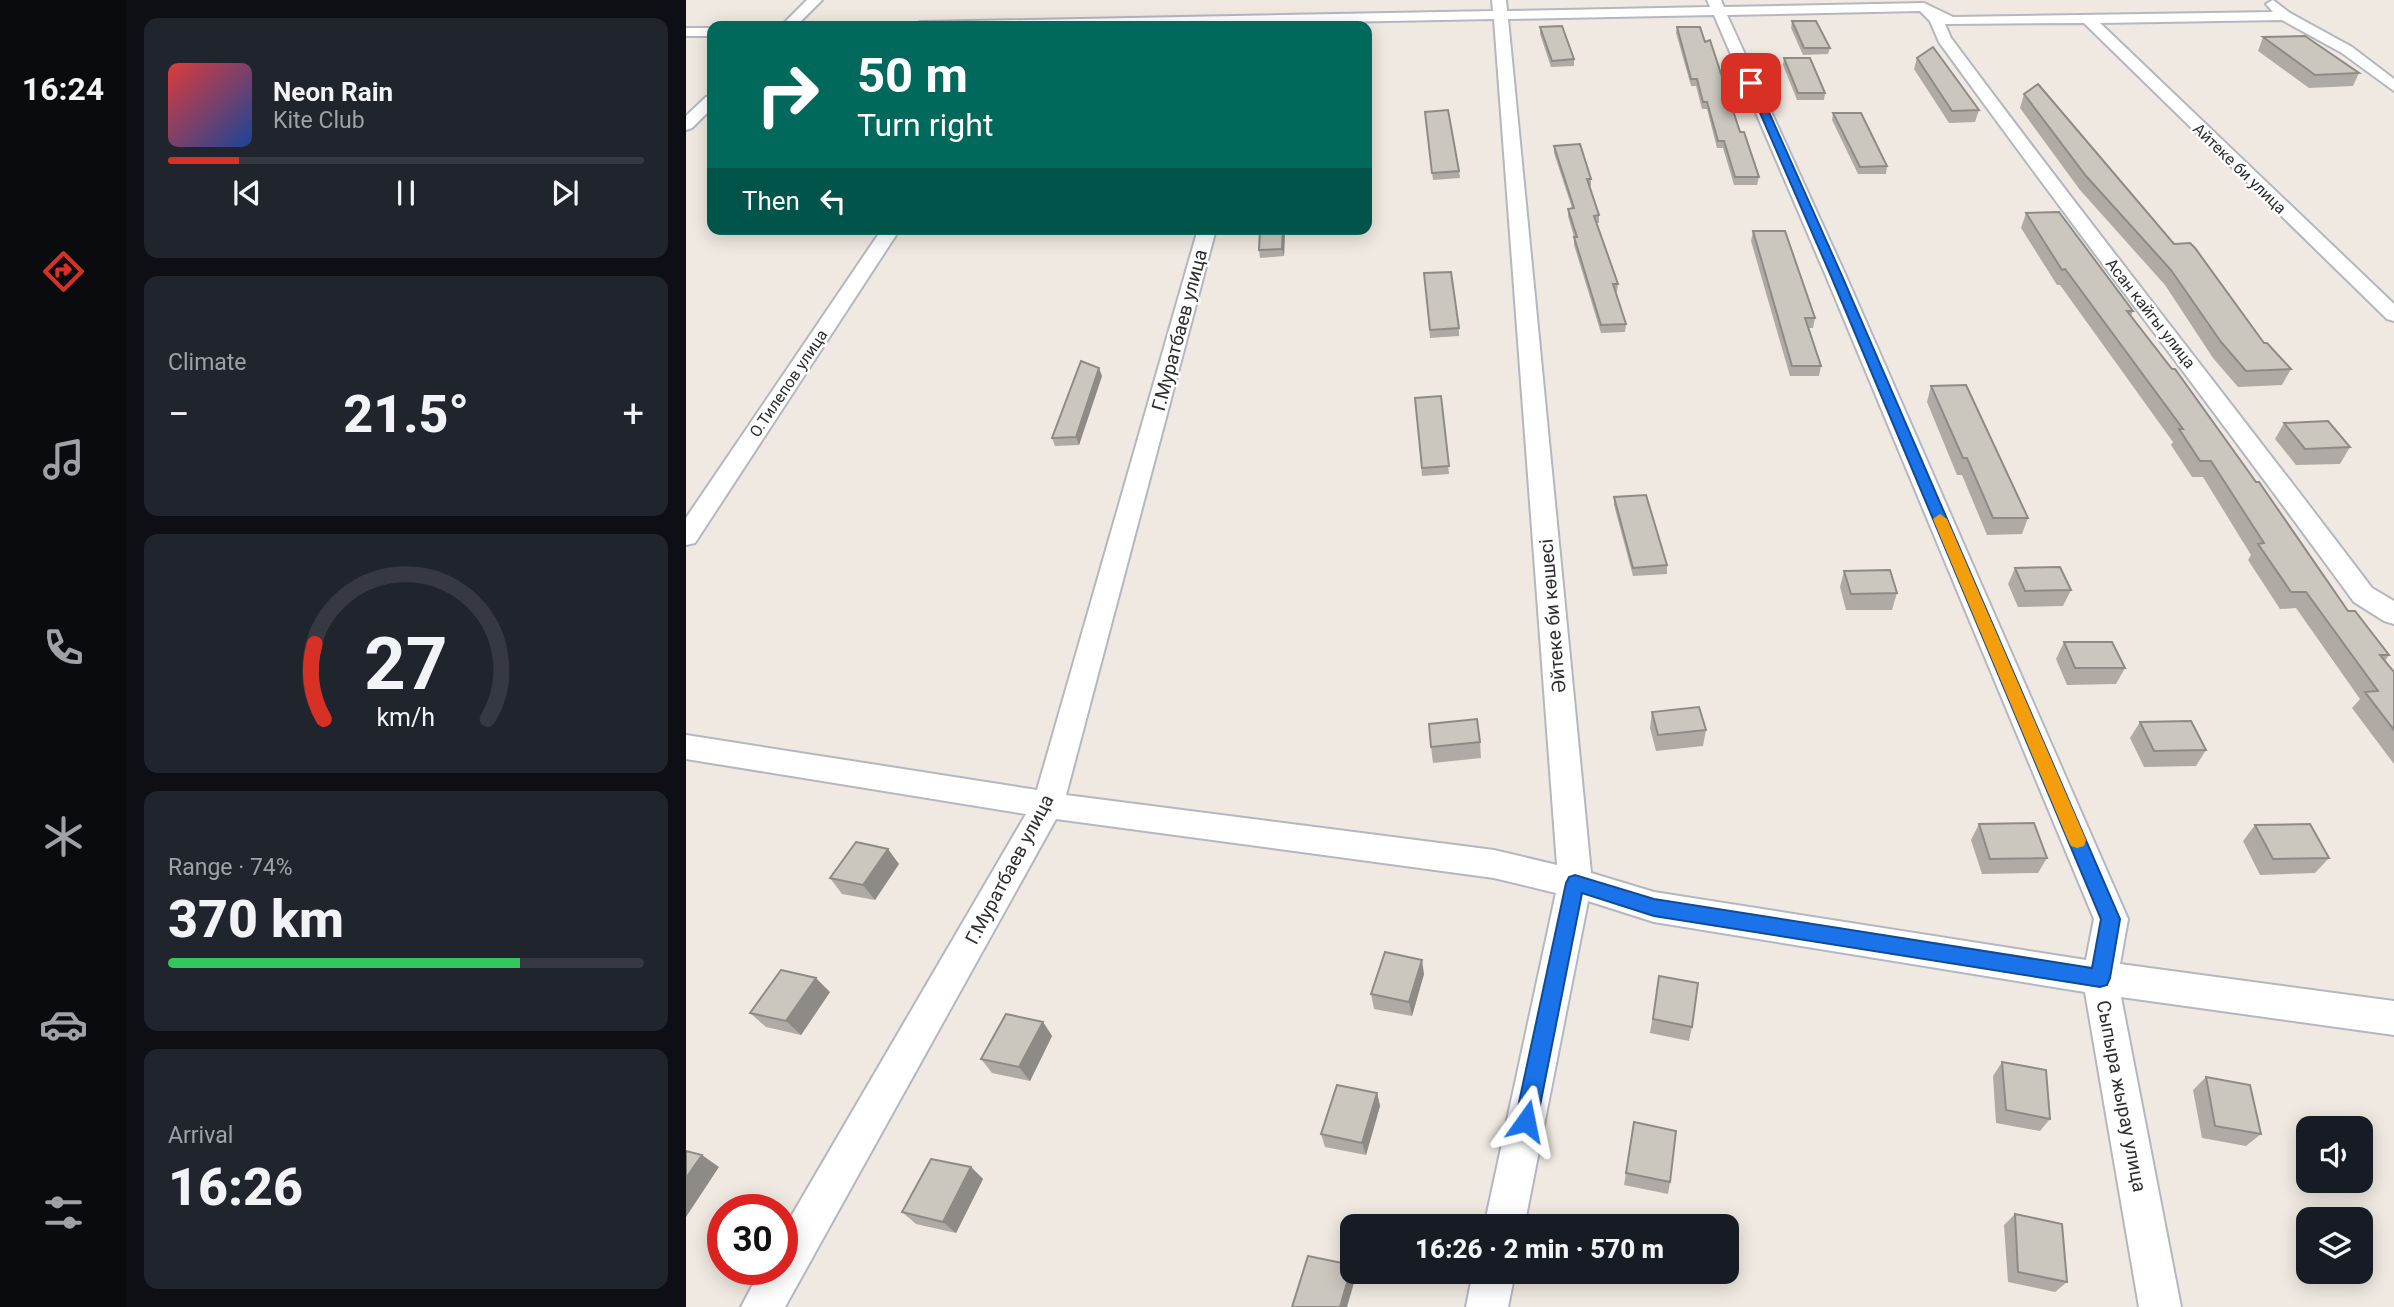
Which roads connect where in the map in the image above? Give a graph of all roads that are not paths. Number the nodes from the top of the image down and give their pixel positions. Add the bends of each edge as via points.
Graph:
1 (815, 0) edge
2 (1271, 0) edge
3 (2269, 0) edge
4 (1922, 4) edge
5 (1717, 6) edge
6 (1500, 8) edge
7 (2285, 16) junction
8 (2088, 19) junction
9 (1030, 20) edge
10 (793, 21) edge
11 (1012, 21) edge
12 (1147, 21) edge
13 (1264, 21) edge
14 (1281, 21) edge
15 (686, 32) edge
16 (707, 32) edge
17 (2394, 86) edge
18 (707, 105) edge
19 (686, 125) edge
20 (887, 235) edge
21 (1205, 235) edge
22 (2394, 315) edge
23 (686, 537) edge
24 (2391, 610) edge
25 (686, 747) edge
26 (1048, 805) junction
27 (1575, 883) junction
28 (2100, 978) junction
29 (2394, 1018) edge
30 (1507, 1214) edge
31 (1492, 1284) edge
32 (762, 1307) edge
33 (1487, 1307) edge
34 (2160, 1307) edge

1 - 10 street
2 - 13 street
3 - 7 street
4 - 5 street
4 - 8 street via 1950,21
4 - 24 street, Асан кайгы улица via 2059,197 2205,382 2363,595
5 - 6 street
5 - 28 street, Сыпыра жырау улица via 2111,919
6 - 14 street
6 - 27 street, Әйтеке би көшесі
7 - 8 street
7 - 17 street via 2347,50
8 - 22 street, Айтеке би улица
9 - 11 street
9 - 12 street
15 - 16 street
18 - 19 street
20 - 23 street, О.Тилепов улица
21 - 26 street, Г.Муратбаев улица
25 - 26 street
26 - 27 street via 1494,864
26 - 32 street, Г.Муратбаев улица
27 - 28 street via 1654,907
27 - 30 street, Әйтеке би көшесі
28 - 29 street
28 - 34 street, Сыпыра жырау улица
31 - 33 street

